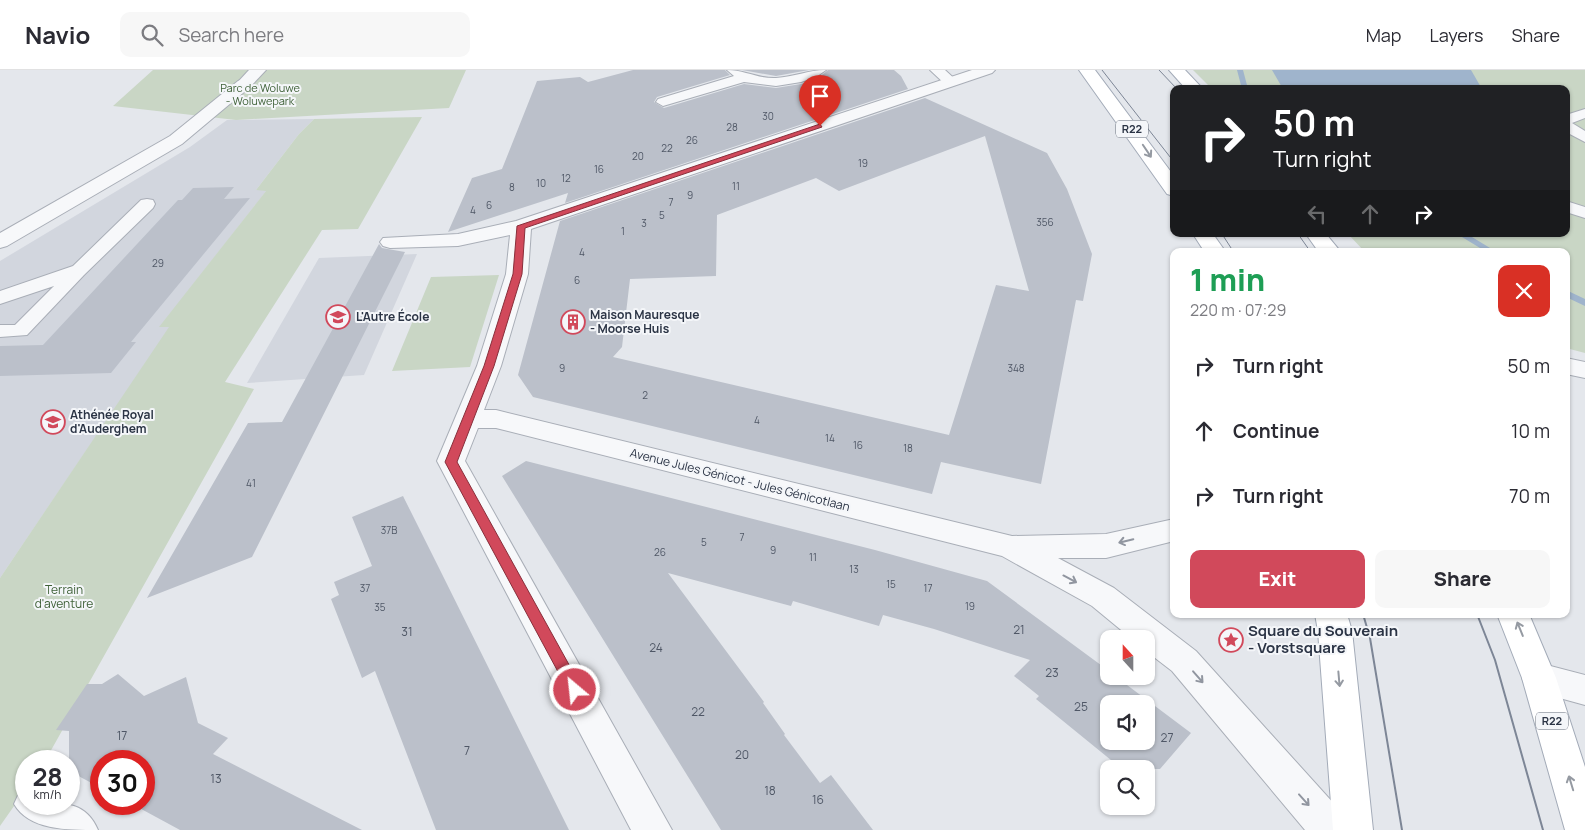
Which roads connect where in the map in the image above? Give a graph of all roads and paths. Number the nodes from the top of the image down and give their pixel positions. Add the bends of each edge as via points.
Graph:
1 (258, 70) edge
2 (819, 70) edge
3 (936, 70) edge
4 (987, 70) edge
5 (1087, 70) edge
6 (1177, 70) edge
7 (740, 74) edge
8 (951, 82) junction
9 (1191, 85) edge
10 (663, 102) dead end
11 (1585, 113) edge
12 (1570, 119) edge
13 (1570, 128) edge
14 (1585, 138) edge
15 (1170, 184) edge
16 (147, 204) dead end
17 (1570, 208) edge
18 (1585, 214) edge
19 (521, 226) junction
20 (1205, 237) edge
21 (1318, 237) edge
22 (0, 242) edge
23 (390, 242) dead end
24 (1212, 248) edge
25 (1327, 248) edge
26 (80, 270) junction
27 (0, 298) edge
28 (0, 331) edge
29 (1570, 367) edge
30 (1585, 370) edge
31 (467, 420) junction
32 (1170, 531) edge
33 (1011, 548) junction
34 (1332, 618) edge
35 (1516, 618) edge
36 (1539, 678) junction
37 (1585, 690) edge
38 (52, 815) edge
39 (78, 830) edge
40 (652, 830) edge
41 (1331, 830) edge
42 (1353, 830) edge
43 (1585, 830) edge

1 - 22 street via 176,140
2 - 7 lane via 813,75 788,81 758,80
3 - 8 lane
4 - 8 street
5 -> 15 main road, R22
6 - 9 main road
7 - 10 lane
8 - 19 street
11 - 12 lane
13 - 14 lane
16 - 26 lane
17 - 18 lane
19 - 23 street via 458,240
19 - 31 street via 517,274 489,366
20 - 24 main road
21 - 25 main road
26 - 27 lane
26 - 28 lane via 20,331
29 - 30 street
31 - 33 street, Avenue Jules Génicot - Jules Génicotlaan via 496,419
31 - 40 street via 451,462
32 -> 33 street, Avenue Jules Génicot - Jules Génicotlaan via 1106,546
33 -> 41 street, Avenue Jules Génicot - Jules Génicotlaan via 1103,597 1184,660
34 -> 42 main road
36 -> 35 main road, R22
36 - 37 street
43 -> 36 main road, R22
38 - 39 street

